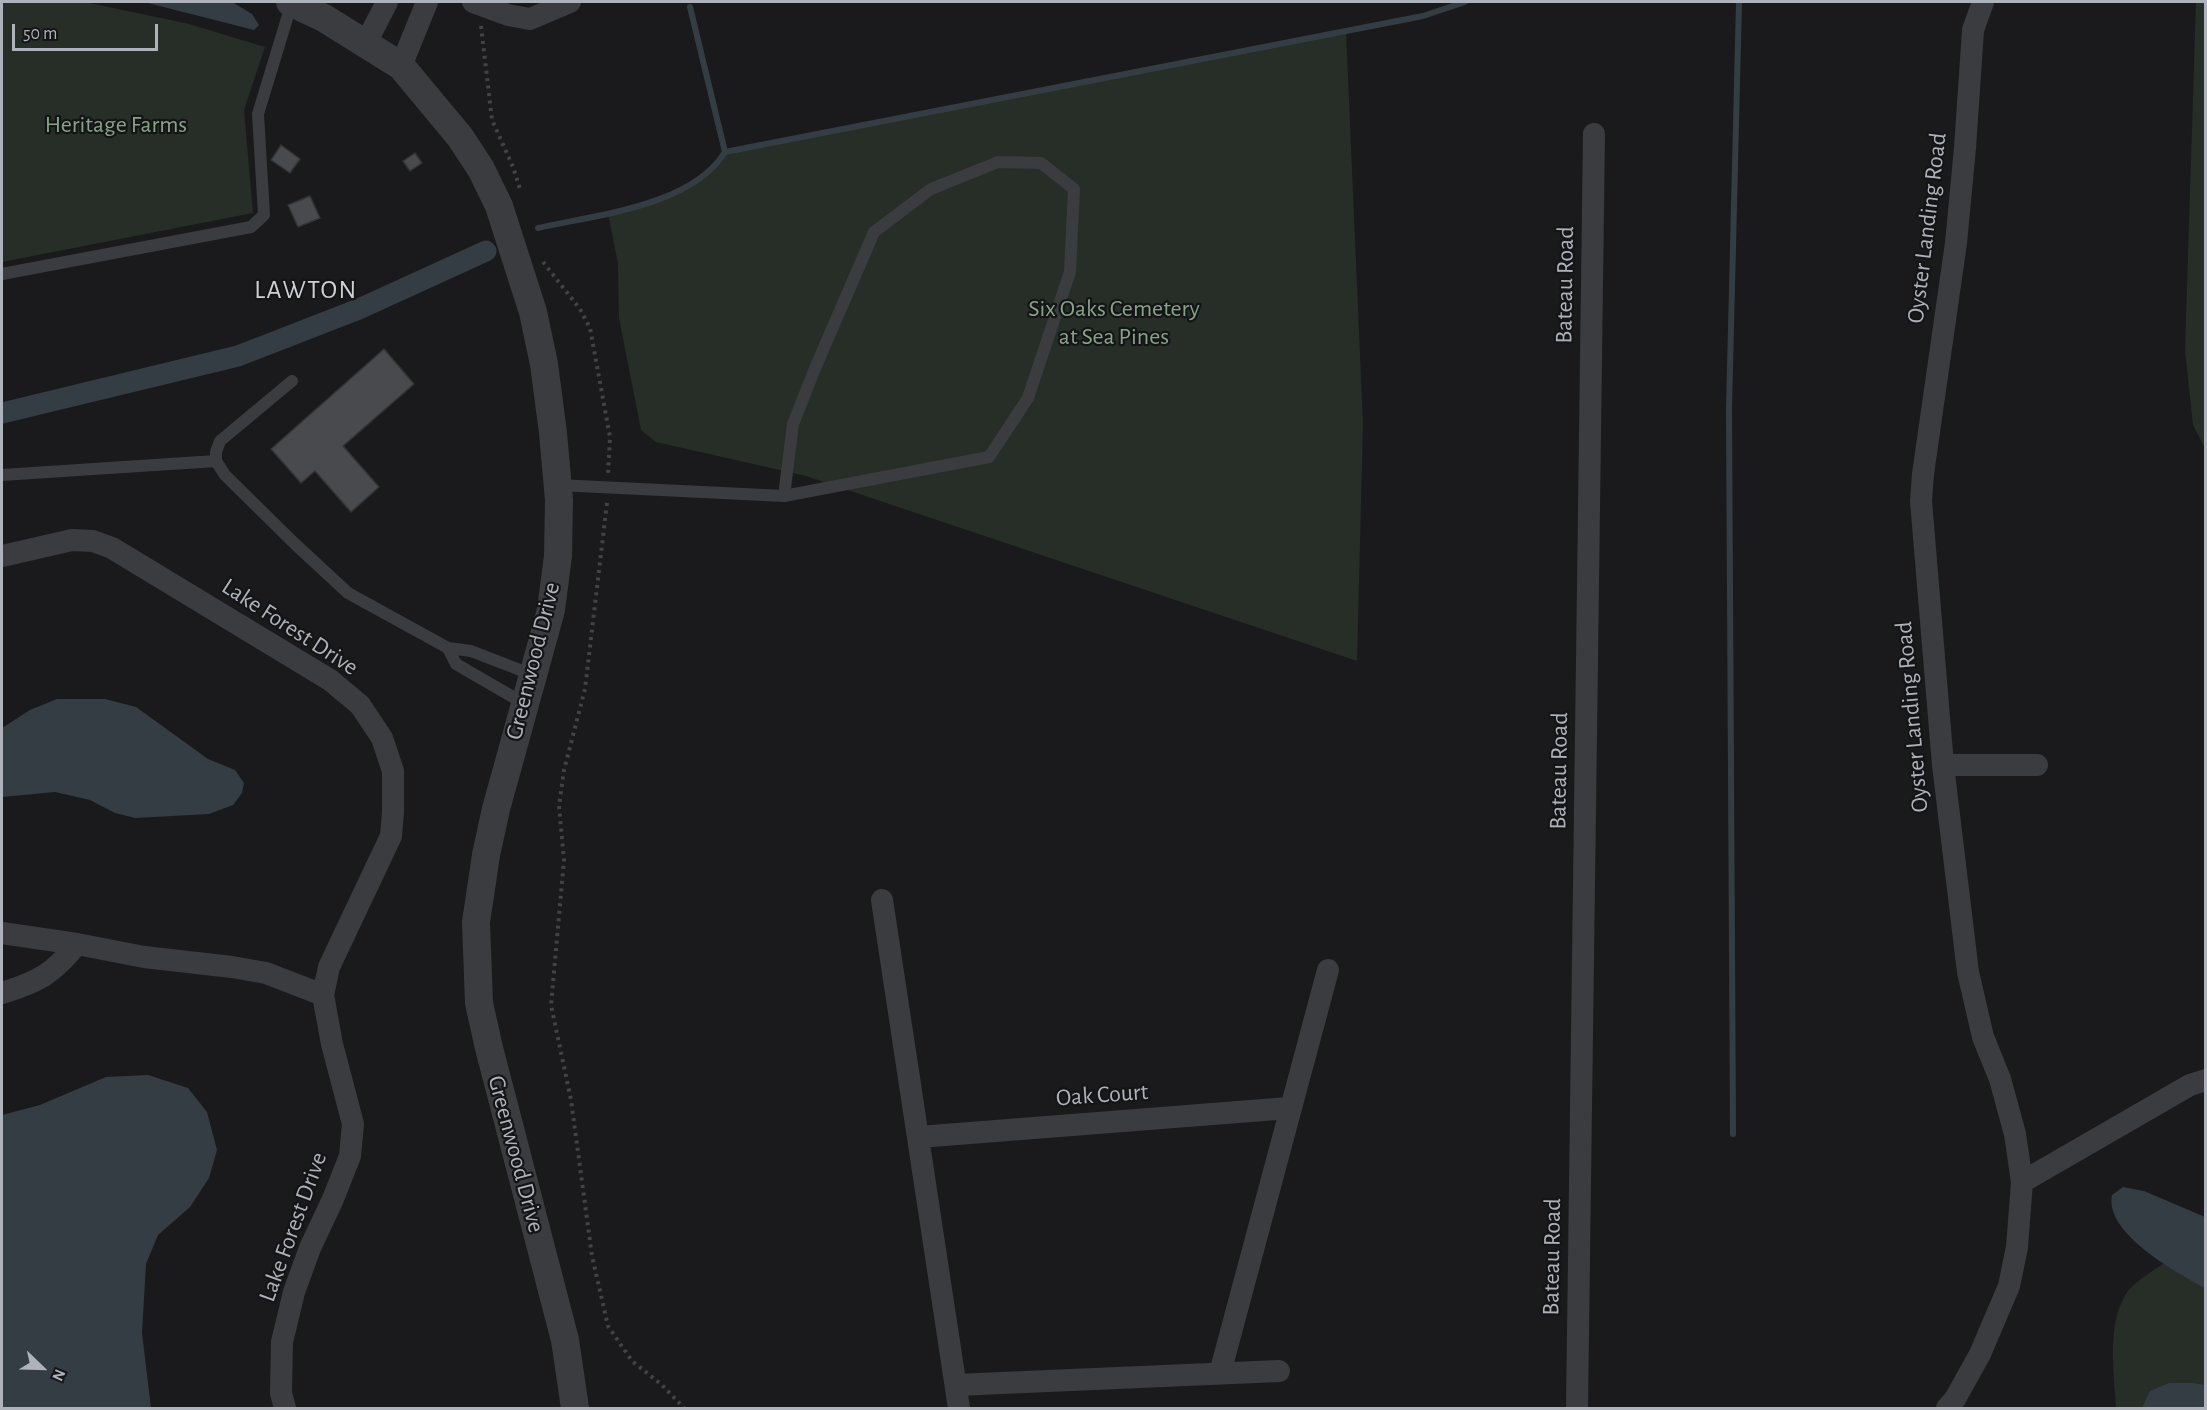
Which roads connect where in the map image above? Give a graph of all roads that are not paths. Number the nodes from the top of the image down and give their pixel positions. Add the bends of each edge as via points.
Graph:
1 (291, 2) edge
2 (387, 2) edge
3 (427, 2) edge
4 (570, 2) edge
5 (1983, 2) edge
6 (476, 3) edge
7 (366, 45) junction
8 (401, 66) junction
9 (1594, 134) dead end
10 (2, 274) edge
11 (292, 381) dead end
12 (216, 461) junction
13 (2, 476) edge
14 (558, 485) junction
15 (784, 496) junction
16 (2, 556) edge
17 (448, 648) junction
18 (533, 675) junction
19 (525, 704) junction
20 (1943, 765) junction
21 (2037, 765) dead end
22 (882, 900) dead end
23 (2, 933) edge
24 (77, 944) junction
25 (1328, 970) dead end
26 (2, 993) edge
27 (323, 995) junction
28 (2205, 1080) edge
29 (1289, 1108) junction
30 (919, 1137) junction
31 (2022, 1182) junction
32 (1279, 1371) dead end
33 (1220, 1372) junction
34 (956, 1385) junction
35 (285, 1408) edge
36 (575, 1408) edge
37 (959, 1408) edge
38 (1577, 1408) edge
39 (1947, 1408) edge

1 - 7 street, Greenwood Drive
1 - 10 lane via 258,114 264,215 251,227
2 - 7 street
3 - 8 street
4 - 6 street via 530,19
5 - 20 street, Oyster Landing Road via 1973,30 1956,243 1921,501
7 - 8 street, Greenwood Drive
8 - 14 street, Greenwood Drive via 460,137 499,206 544,364
9 - 38 street, Bateau Road
11 - 12 lane via 220,441
12 - 13 lane
12 - 17 lane via 225,475 348,593
14 - 15 lane
14 - 18 street, Greenwood Drive via 558,556 551,610
15 - 15 lane via 989,457 1028,398 1070,272 1074,189 1041,163 998,162 931,189 874,232 793,424
16 - 27 street, Lake Forest Drive via 72,540 93,541 112,548 330,680 360,705 382,738 393,771 391,836 329,967
17 - 18 lane via 471,651
17 - 19 lane via 456,664
18 - 19 street, Greenwood Drive
19 - 36 street, Greenwood Drive via 486,855 476,922 479,1003 565,1340
20 - 21 street
20 - 31 street, Oyster Landing Road via 1968,972 1983,1036 2016,1134
22 - 30 street
23 - 24 street
24 - 26 street via 60,965 31,984
24 - 27 street via 266,973
25 - 29 street
27 - 35 street, Lake Forest Drive via 353,1124 350,1156 310,1248 282,1342
28 - 31 street
29 - 30 street, Oak Court
29 - 33 street
30 - 34 street
31 - 39 street, Oyster Landing Road via 2017,1247 2009,1286 1980,1354
32 - 33 street
33 - 34 street
34 - 37 street

